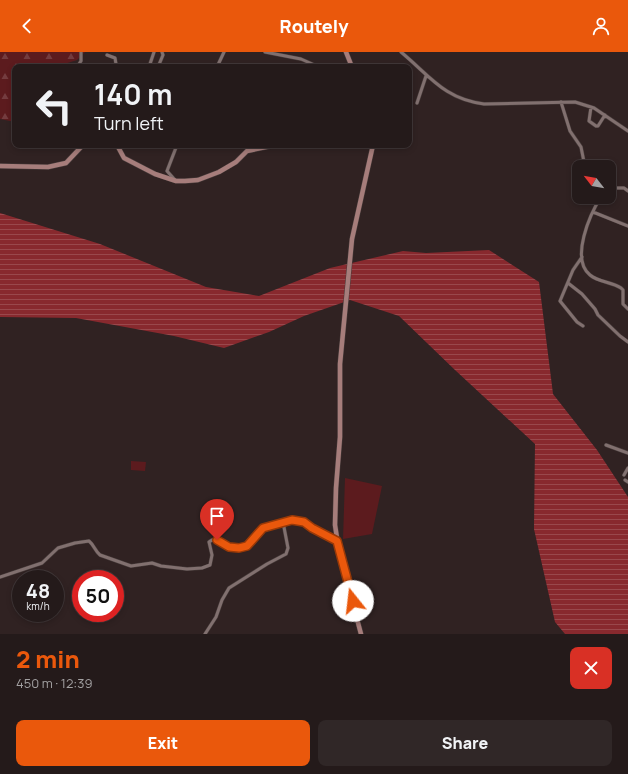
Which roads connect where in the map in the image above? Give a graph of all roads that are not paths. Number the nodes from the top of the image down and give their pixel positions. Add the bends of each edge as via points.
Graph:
1 (82, 52) edge
2 (154, 52) edge
3 (162, 52) edge
4 (224, 52) edge
5 (265, 52) edge
6 (290, 52) edge
7 (346, 52) edge
8 (401, 52) edge
9 (107, 55) dead end
10 (287, 55) junction
11 (80, 64) edge
12 (116, 64) edge
13 (150, 64) edge
14 (159, 64) edge
15 (218, 64) edge
16 (312, 64) edge
17 (350, 64) edge
18 (426, 76) junction
19 (561, 102) junction
20 (418, 103) dead end
21 (591, 107) junction
22 (605, 115) junction
23 (628, 131) edge
24 (80, 148) edge
25 (119, 148) edge
26 (176, 148) edge
27 (262, 148) edge
28 (372, 148) edge
29 (584, 160) edge
30 (0, 166) edge
31 (175, 180) junction
32 (616, 188) edge
33 (628, 191) edge
34 (597, 204) edge
35 (593, 212) junction
36 (628, 226) edge
37 (582, 257) junction
38 (568, 283) junction
39 (628, 309) edge
40 (583, 326) dead end
41 (628, 342) edge
42 (606, 445) dead end
43 (628, 453) edge
44 (628, 468) edge
45 (624, 475) dead end
46 (283, 522) junction
47 (337, 541) junction
48 (0, 577) edge
49 (205, 634) edge
50 (361, 634) edge

1 - 11 street
2 - 13 street
3 - 14 street
4 - 15 street
5 - 10 street
6 - 10 street
7 - 17 main road
8 - 18 street
9 - 12 street via 115,58
10 - 16 street
18 - 19 street via 458,98 470,102
18 - 20 street
19 - 21 street via 575,102
19 - 29 street via 570,131 581,147
21 - 22 street
21 - 22 street via 589,121 596,126
22 - 23 street
24 - 30 main road via 66,163 48,167
25 - 31 main road via 124,158 155,174
26 - 31 street via 168,171
27 - 31 main road via 247,151 236,162 198,180
28 - 47 main road via 352,239 344,314 336,488
32 - 33 street
34 - 35 street
35 - 36 street
35 - 37 street via 582,244
37 - 38 street
37 - 39 street via 584,268 592,276 623,290 623,304
38 - 40 street via 560,301 578,324
38 - 41 street
42 - 43 street
44 - 45 street
46 - 47 street via 304,522
46 - 48 street via 263,528 247,546 229,547 214,539 209,541 211,562 202,568 187,570 152,563 131,566 100,555 95,552 93,544 89,541 58,548 42,563
46 - 49 street via 288,548 286,554 230,588
47 - 50 main road

